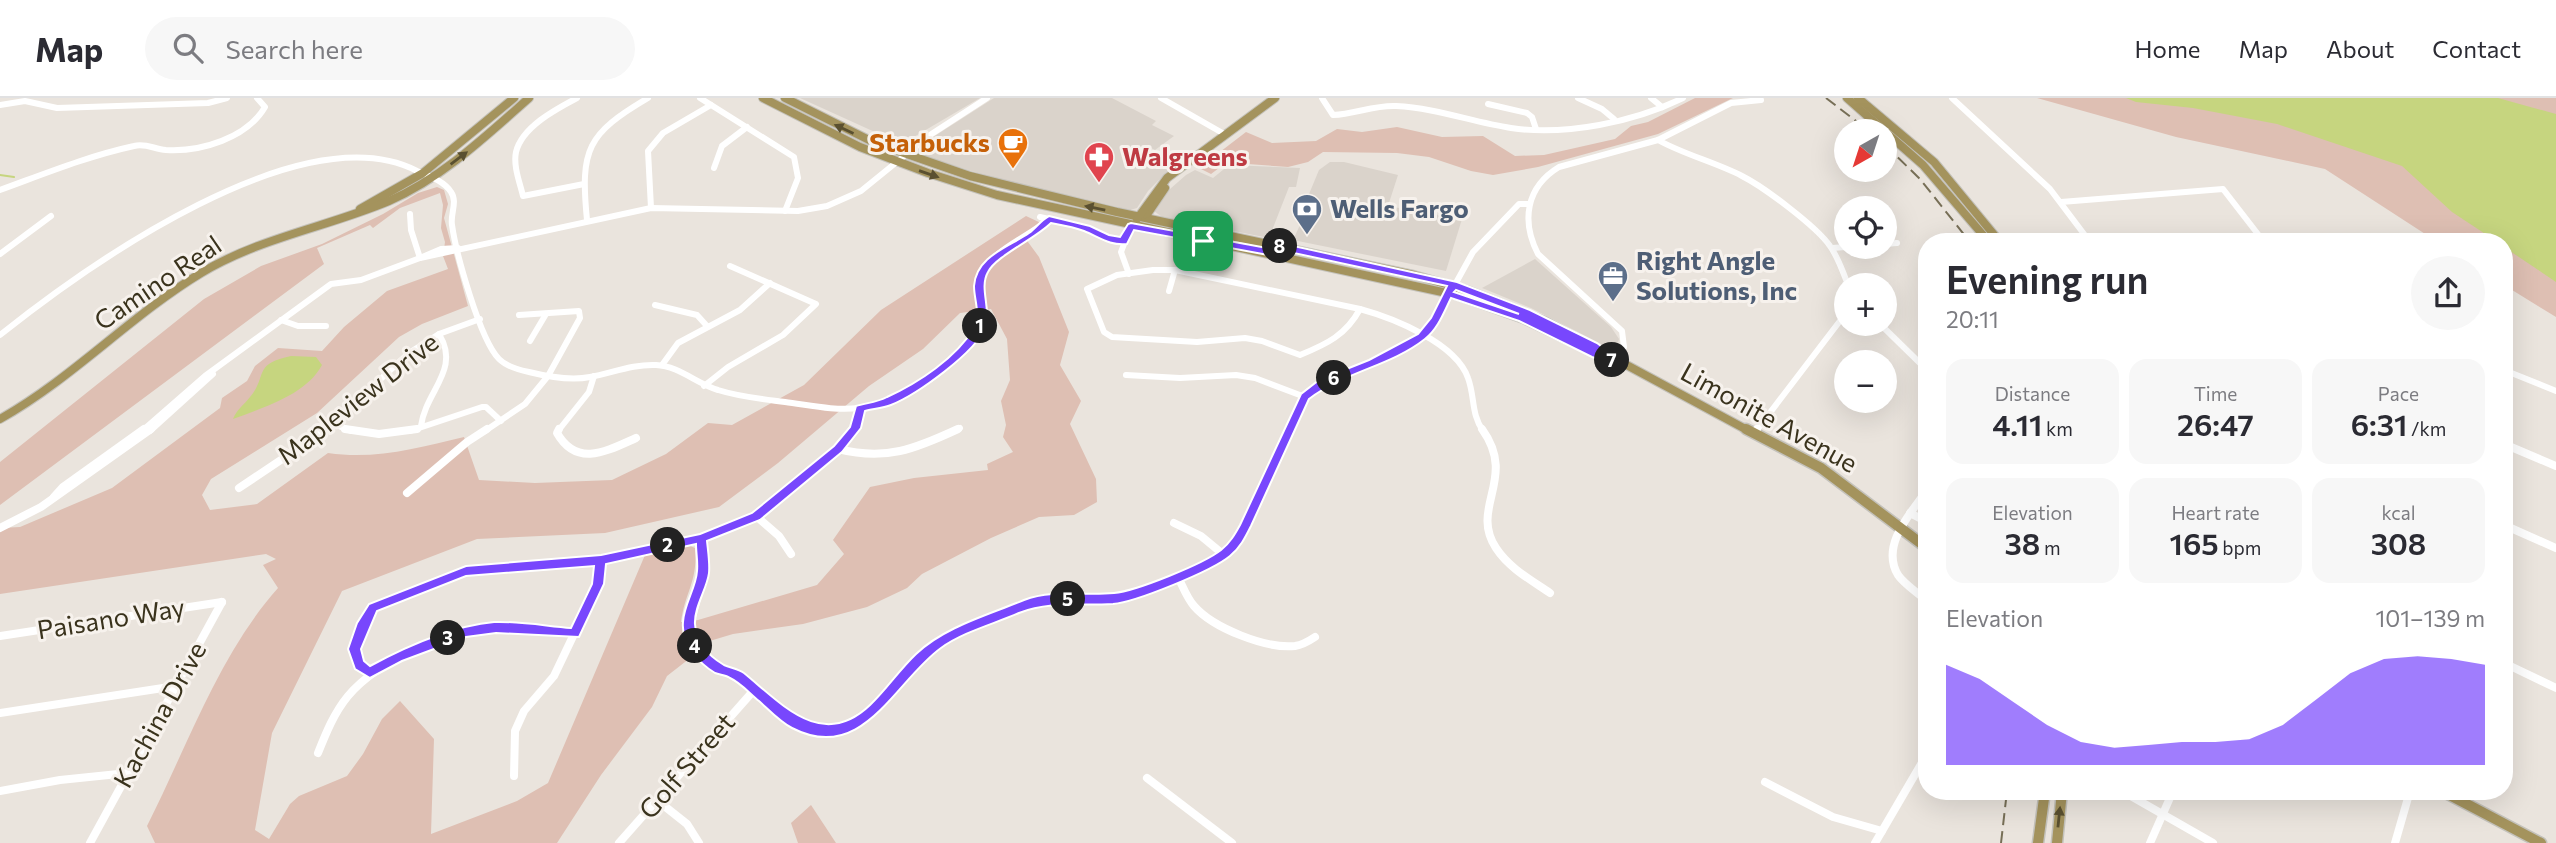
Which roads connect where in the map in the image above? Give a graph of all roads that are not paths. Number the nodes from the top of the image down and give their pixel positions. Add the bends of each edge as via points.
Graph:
1 (227, 98) edge
2 (257, 98) edge
3 (514, 98) edge
4 (529, 98) edge
5 (577, 98) edge
6 (649, 98) edge
7 (700, 98) edge
8 (763, 98) edge
9 (785, 98) edge
10 (987, 98) edge
11 (1161, 98) edge
12 (1275, 98) edge
13 (1321, 98) edge
14 (1362, 98) edge
15 (1412, 98) edge
16 (1578, 98) edge
17 (1651, 98) edge
18 (1683, 98) edge
19 (1847, 98) edge
20 (1858, 98) edge
21 (1952, 98) edge
22 (1761, 100) edge
23 (711, 104) junction
24 (1489, 104) dead end
25 (0, 105) edge
26 (1367, 107) junction
27 (1662, 107) junction
28 (1413, 108) junction
29 (1614, 119) junction
30 (747, 127) junction
31 (1536, 129) junction
32 (1226, 135) junction
33 (1658, 140) junction
34 (905, 154) junction
35 (895, 162) junction
36 (714, 168) dead end
37 (423, 173) junction
38 (431, 178) junction
39 (584, 184) junction
40 (0, 190) edge
41 (2061, 202) junction
42 (1528, 204) junction
43 (651, 208) junction
44 (785, 211) junction
45 (356, 212) junction
46 (410, 214) dead end
47 (51, 216) dead end
48 (1040, 217) dead end
49 (1139, 217) junction
50 (1049, 219) junction
51 (587, 220) junction
52 (1131, 226) junction
53 (1982, 233) edge
54 (1993, 233) edge
55 (2083, 233) edge
56 (2257, 233) edge
57 (1123, 241) junction
58 (1203, 241) junction
59 (1280, 246) junction
60 (458, 248) junction
61 (1832, 248) joint
62 (0, 254) edge
63 (420, 258) junction
64 (730, 266) dead end
65 (1175, 270) junction
66 (1843, 273) edge
67 (1129, 274) junction
68 (770, 284) junction
69 (1453, 285) junction
70 (1169, 291) dead end
71 (1448, 293) junction
72 (655, 304) dead end
73 (1360, 309) junction
74 (546, 314) junction
75 (519, 315) dead end
76 (480, 319) junction
77 (282, 320) junction
78 (326, 326) dead end
79 (707, 326) junction
80 (1834, 329) edge
81 (439, 334) junction
82 (0, 335) edge
83 (1892, 336) edge
84 (1422, 337) junction
85 (530, 341) dead end
86 (1918, 361) edge
87 (1617, 362) junction
88 (662, 365) junction
89 (2513, 374) edge
90 (1126, 375) dead end
91 (548, 376) junction
92 (594, 376) junction
93 (704, 386) junction
94 (2556, 391) edge
95 (1305, 397) junction
96 (860, 408) junction
97 (0, 419) edge
98 (501, 421) junction
99 (334, 424) junction
100 (421, 426) junction
101 (960, 428) dead end
102 (1754, 433) junction
103 (636, 438) dead end
104 (2513, 448) edge
105 (838, 449) junction
106 (2556, 466) edge
107 (239, 488) dead end
108 (407, 493) dead end
109 (1918, 502) edge
110 (1910, 513) junction
111 (756, 516) junction
112 (1918, 517) edge
113 (1174, 523) dead end
114 (0, 528) edge
115 (1900, 529) junction
116 (2513, 529) edge
117 (701, 538) junction
118 (1918, 542) edge
119 (2556, 548) edge
120 (791, 554) dead end
121 (1224, 555) junction
122 (601, 560) junction
123 (1178, 577) junction
124 (1918, 592) edge
125 (1550, 593) dead end
126 (222, 602) joint
127 (575, 633) junction
128 (0, 636) edge
129 (1315, 637) dead end
130 (2513, 667) edge
131 (370, 672) junction
132 (176, 686) junction
133 (2556, 688) edge
134 (755, 689) junction
135 (0, 713) edge
136 (318, 753) dead end
137 (1918, 769) edge
138 (128, 773) junction
139 (514, 776) dead end
140 (1147, 778) dead end
141 (1765, 782) dead end
142 (0, 791) edge
143 (2042, 800) edge
144 (2061, 800) edge
145 (2137, 800) edge
146 (2169, 800) edge
147 (2407, 800) edge
148 (2459, 800) edge
149 (658, 801) junction
150 (2163, 815) junction
151 (1882, 831) junction
152 (90, 843) edge
153 (619, 843) edge
154 (699, 843) edge
155 (1232, 843) edge
156 (1875, 843) edge
157 (2038, 843) edge
158 (2057, 843) edge
159 (2150, 843) edge
160 (2213, 843) edge
161 (2395, 843) edge
162 (2540, 843) edge

1 - 25 street via 208,103 69,108 25,102
2 - 40 street via 265,107 242,133 180,149 133,145
3 - 37 main road, Camino Real
38 -> 4 main road, Camino Real
5 - 39 street via 553,112 519,144 515,160 523,196
6 - 39 street via 614,119 590,143 583,165
7 - 23 street
8 - 35 main road, Limonite Avenue via 824,132
34 -> 9 main road, Limonite Avenue
10 - 34 street
11 - 32 street
12 - 32 main road
13 - 26 street via 1334,115
14 - 26 street
15 - 28 street
16 - 29 street
17 - 27 street
18 - 27 street
19 - 53 main road via 1925,164
20 - 54 main road via 1934,162
21 - 41 street
22 - 33 street via 1731,103
23 - 30 street
23 - 43 street via 663,133 648,151
24 - 31 street via 1527,113
26 - 28 street
27 - 29 street
28 - 31 street via 1514,129
29 - 31 street
30 - 36 street via 722,146
30 - 44 street via 797,163 797,178
32 - 49 main road via 1182,167 1148,213
33 - 42 street via 1549,172
33 - 61 street via 1752,181
34 - 35 street
49 -> 34 main road, Limonite Avenue via 1003,186
35 - 44 street via 846,200 816,209
35 -> 52 main road, Limonite Avenue via 1007,198
37 - 38 street
37 - 45 main road, Camino Real
37 - 82 street via 396,160 360,157 322,162 227,192 121,246 43,299
38 - 45 main road, Camino Real
38 - 60 street via 451,191 451,221
39 - 51 street
41 - 55 street
41 - 56 street via 2223,189
42 - 69 street via 1520,204 1473,253
42 - 87 street via 1529,239 1538,254 1622,331 1624,349
43 - 44 street
43 - 51 street
45 - 97 main road, Camino Real via 260,244 202,273 66,376
46 - 63 street
47 - 62 street
48 - 50 street
49 - 52 main road
49 - 59 main road, Limonite Avenue
50 - 57 street
50 - 96 street via 1034,234 995,257 982,272 980,327 961,352 889,401
51 - 60 street
52 - 57 street
52 - 58 main road, Limonite Avenue
57 - 67 street via 1121,252
58 - 59 main road via 1268,251
58 - 71 main road, Limonite Avenue
59 - 69 main road, Limonite Avenue
60 - 63 street
60 - 76 street
61 - 66 street
63 - 77 street via 361,281 331,284
64 - 68 street
65 - 67 street via 1156,268
65 - 70 street
65 - 73 street
67 - 73 street via 1095,282 1087,289 1104,332 1112,337 1197,342 1245,338 1300,355 1340,337
68 - 79 street via 740,310
68 - 93 street via 816,304 770,344 721,368
69 - 71 street
69 - 87 main road, Limonite Avenue via 1536,317
71 - 84 street
71 - 87 main road, Limonite Avenue via 1523,319
72 - 79 street via 697,315
73 - 84 street via 1393,318
74 - 75 street
74 - 85 street
74 - 91 street via 579,311 580,318
76 - 81 street, Mapleview Drive
76 - 91 street via 489,346 501,360
77 - 78 street via 298,326
77 - 114 street via 215,371 140,439 25,517
79 - 88 street via 678,343
80 - 102 street
81 - 99 street, Mapleview Drive via 402,359
81 - 100 street via 448,348 449,362 425,403
83 - 86 street
84 - 95 street via 1323,383
84 - 125 street via 1455,360 1472,388 1475,419 1489,440 1497,471 1487,528 1508,564
87 - 102 main road, Limonite Avenue
88 - 92 street
88 - 93 street
89 - 94 street
90 - 95 street via 1236,375
91 - 92 street
91 - 98 street via 525,404
92 - 103 street via 588,394 561,423 557,433 562,446 571,452 593,454
93 - 96 street via 826,408
95 - 121 street via 1245,526
96 - 105 street via 855,428
98 - 100 street via 480,407
98 - 108 street via 467,442
99 - 100 street via 362,435
99 - 107 street, Mapleview Drive
101 - 105 street via 885,457 862,457
102 - 115 main road, Limonite Avenue via 1838,479
104 - 106 street
105 - 111 street
109 - 110 street
110 - 112 street
110 - 115 street
111 - 117 street
111 - 120 street
113 - 121 street via 1201,536
115 - 118 main road, Limonite Avenue
115 - 124 street via 1891,552 1894,568
116 - 119 street
117 - 122 street
117 - 134 street via 703,571 689,622 693,642 708,660
121 - 123 street
122 - 127 street via 598,584
122 - 131 street via 466,571 373,607 355,649 359,665
123 - 129 street via 1195,607 1238,632 1272,646 1298,646
123 - 134 street via 1115,598 1032,603 972,627 939,642 874,710 855,724 837,729 818,730 796,723
126 - 128 street, Paisano Way
126 - 132 street, Kachina Drive
127 - 131 street via 496,627 466,632
127 - 139 street via 554,676 524,711 515,732
130 - 133 street
131 - 136 street via 330,722
132 - 135 street
132 - 138 street, Kachina Drive
134 - 149 street, Golf Street
137 - 151 street
138 - 142 street
138 - 152 street, Kachina Drive
140 - 155 street
141 - 151 street via 1833,817
143 - 157 main road
158 -> 144 main road
145 - 150 street
146 - 150 street
147 - 161 street
148 - 162 main road
149 - 153 street, Golf Street
149 - 154 street via 682,818
150 - 159 street
150 - 160 street
151 - 156 street

